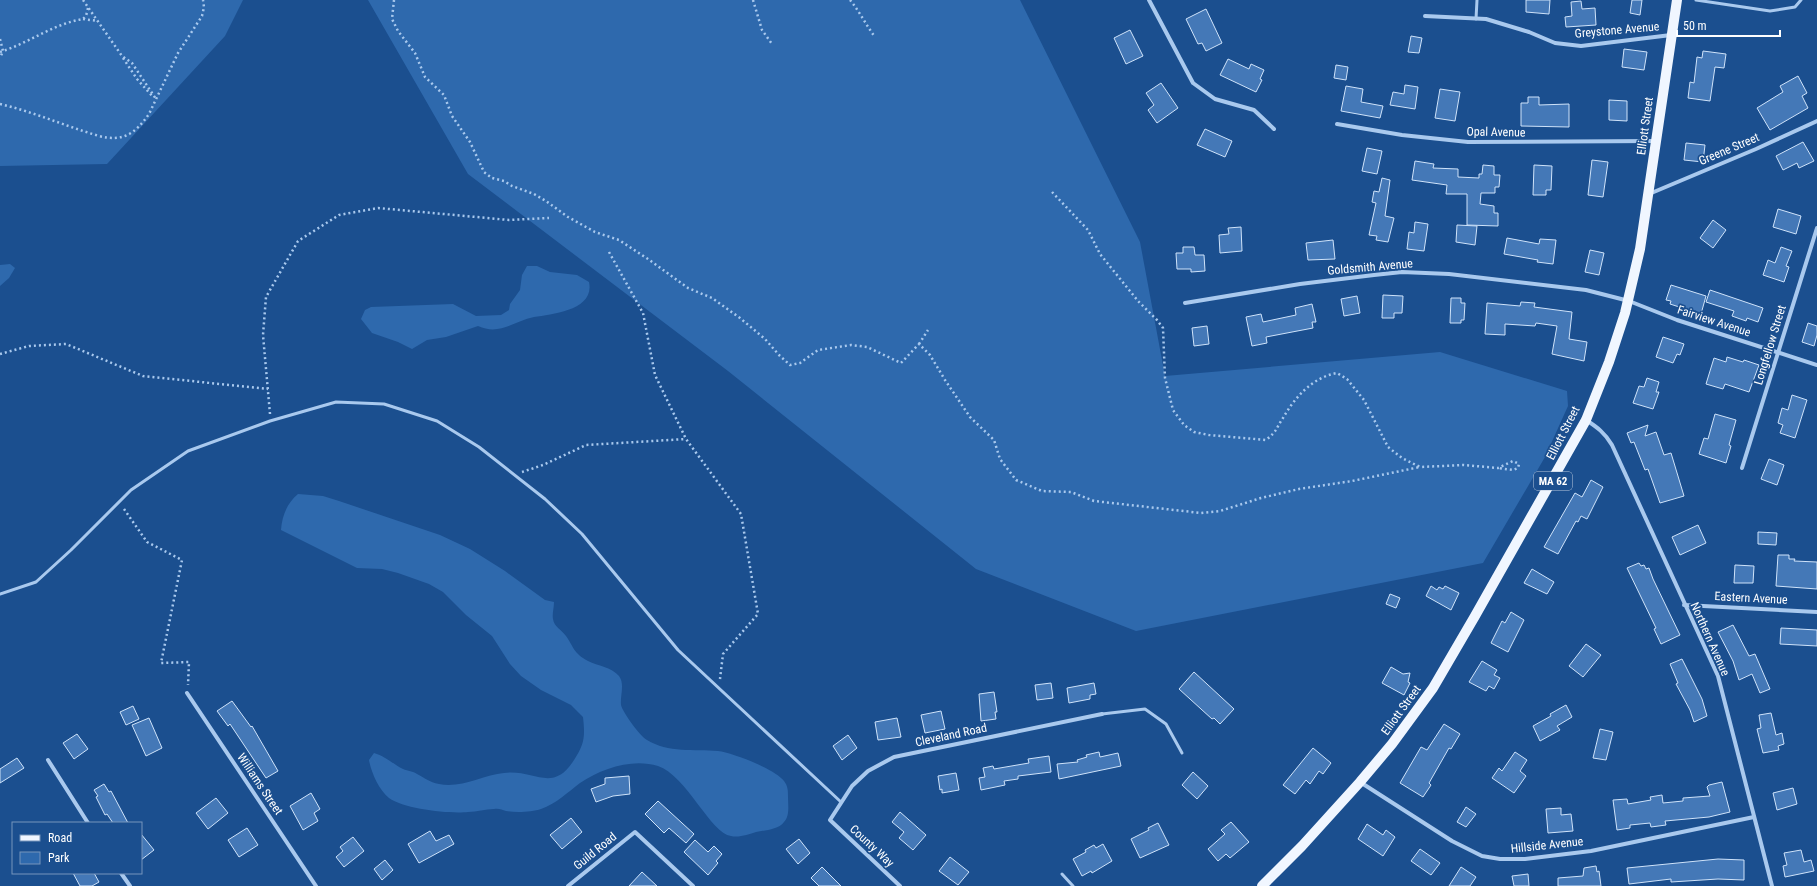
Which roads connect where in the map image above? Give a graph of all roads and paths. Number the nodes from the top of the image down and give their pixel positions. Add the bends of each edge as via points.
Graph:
1 (83, 0) edge
2 (203, 0) edge
3 (394, 0) edge
4 (753, 0) edge
5 (850, 0) edge
6 (1149, 0) edge
7 (1477, 0) edge
8 (1677, 0) edge
9 (1696, 0) edge
10 (1801, 0) edge
11 (88, 8) junction
12 (1425, 16) dead end
13 (83, 19) junction
14 (1476, 19) junction
15 (98, 21) junction
16 (1671, 35) junction
17 (875, 37) dead end
18 (0, 39) edge
19 (772, 44) dead end
20 (2, 52) edge
21 (0, 58) edge
22 (156, 100) junction
23 (0, 104) edge
24 (1817, 121) edge
25 (1337, 124) dead end
26 (1274, 129) dead end
27 (1655, 141) junction
28 (1052, 192) dead end
29 (1649, 194) junction
30 (549, 218) dead end
31 (1817, 228) edge
32 (609, 252) dead end
33 (1629, 301) junction
34 (1185, 303) dead end
35 (928, 330) dead end
36 (919, 344) junction
37 (1778, 353) junction
38 (0, 354) edge
39 (1817, 366) edge
40 (268, 389) junction
41 (1586, 420) junction
42 (270, 421) junction
43 (686, 439) junction
44 (1420, 467) junction
45 (1498, 468) junction
46 (1742, 468) dead end
47 (514, 474) junction
48 (119, 502) junction
49 (0, 594) edge
50 (1684, 605) junction
51 (1817, 612) edge
52 (718, 687) junction
53 (187, 693) joint
54 (1102, 714) joint
55 (1182, 753) dead end
56 (48, 760) dead end
57 (1360, 782) junction
58 (841, 802) junction
59 (1754, 817) junction
60 (830, 820) joint
61 (87, 822) edge
62 (122, 874) edge
63 (1062, 874) dead end
64 (130, 886) edge
65 (316, 886) edge
66 (568, 886) edge
67 (693, 886) edge
68 (900, 886) edge
69 (1073, 886) edge
70 (1262, 886) edge
71 (1772, 886) edge

1 - 11 path
2 - 22 path via 202,16 178,53
3 - 36 path via 392,19 398,31 416,53 425,77 444,95 452,116 470,142 484,172 492,178 534,194 568,217 596,232 619,240 688,288 712,298 765,339 790,365 800,363 818,350 851,345 867,347 901,363
4 - 19 path via 762,30
5 - 17 path
6 - 26 street via 1193,83 1216,99 1254,110
7 - 14 lane
8 - 16 main road, Elliott Street / MA 62
9 - 10 lane via 1770,11 1795,7
11 - 13 path
11 - 15 path
12 - 14 street, Greystone Avenue
13 - 15 path
13 - 20 path via 51,28
14 - 16 street, Greystone Avenue via 1486,19 1555,43 1581,46
15 - 22 path via 122,56 132,63
16 - 27 main road, Elliott Street / MA 62
18 - 20 path
20 - 21 path
22 - 23 path via 136,129 128,136 113,138
24 - 29 street, Greene Street
25 - 27 street, Opal Avenue via 1402,135 1468,142
27 - 29 main road, Elliott Street / MA 62
28 - 44 path via 1088,230 1100,254 1163,328 1167,386 1173,410 1194,432 1266,440 1276,432 1282,418 1300,394 1326,374 1337,372 1347,379 1364,400 1388,447
29 - 33 main road, Elliott Street / MA 62
30 - 40 path via 509,220 378,208 339,215 298,241 266,297 263,335
31 - 37 street, Longfellow Street
32 - 43 path via 643,313 655,375
33 - 34 street, Goldsmith Avenue via 1586,290 1449,274 1402,272 1300,284
33 - 37 street, Fairview Avenue via 1677,320
33 - 41 main road, Elliott Street / MA 62
35 - 36 path
36 - 44 path via 930,355 970,417 994,440 1000,459 1016,480 1042,491 1071,492 1094,501 1201,513 1220,511 1298,489 1352,482
37 - 39 street, Fairview Avenue
37 - 46 street, Longfellow Street
38 - 40 path via 30,346 66,344 143,376
40 - 42 path
41 - 50 street, Northern Avenue via 1599,428 1612,445
41 - 57 main road, Elliott Street / MA 62 via 1433,688
42 - 47 lane via 336,402 384,404 437,421 479,446
42 - 48 lane via 188,451 131,490
43 - 47 path via 586,445 543,465
43 - 52 path via 741,514 758,614 723,654
44 - 45 path via 1464,465
45 - 45 path via 1513,470 1518,468 1519,464 1513,461
47 - 52 lane via 582,534 678,650
48 - 49 lane via 36,582
48 - 53 path via 147,542 182,560 161,663 189,662
50 - 51 street, Eastern Avenue
50 - 59 street, Northern Avenue via 1718,676
52 - 58 lane
53 - 65 street, Williams Street
54 - 55 lane via 1145,709 1166,724
54 - 58 street, Cleveland Road via 894,757 868,771 852,786
56 - 61 street
57 - 59 street, Hillside Avenue via 1452,841 1482,856 1500,860 1590,851
57 - 70 main road, Elliott Street / MA 62
58 - 60 street, Cleveland Road
59 - 71 street, Northern Avenue
60 - 68 street, County Way
62 - 64 street
63 - 69 lane
66 - 67 street, Guild Road via 635,832

